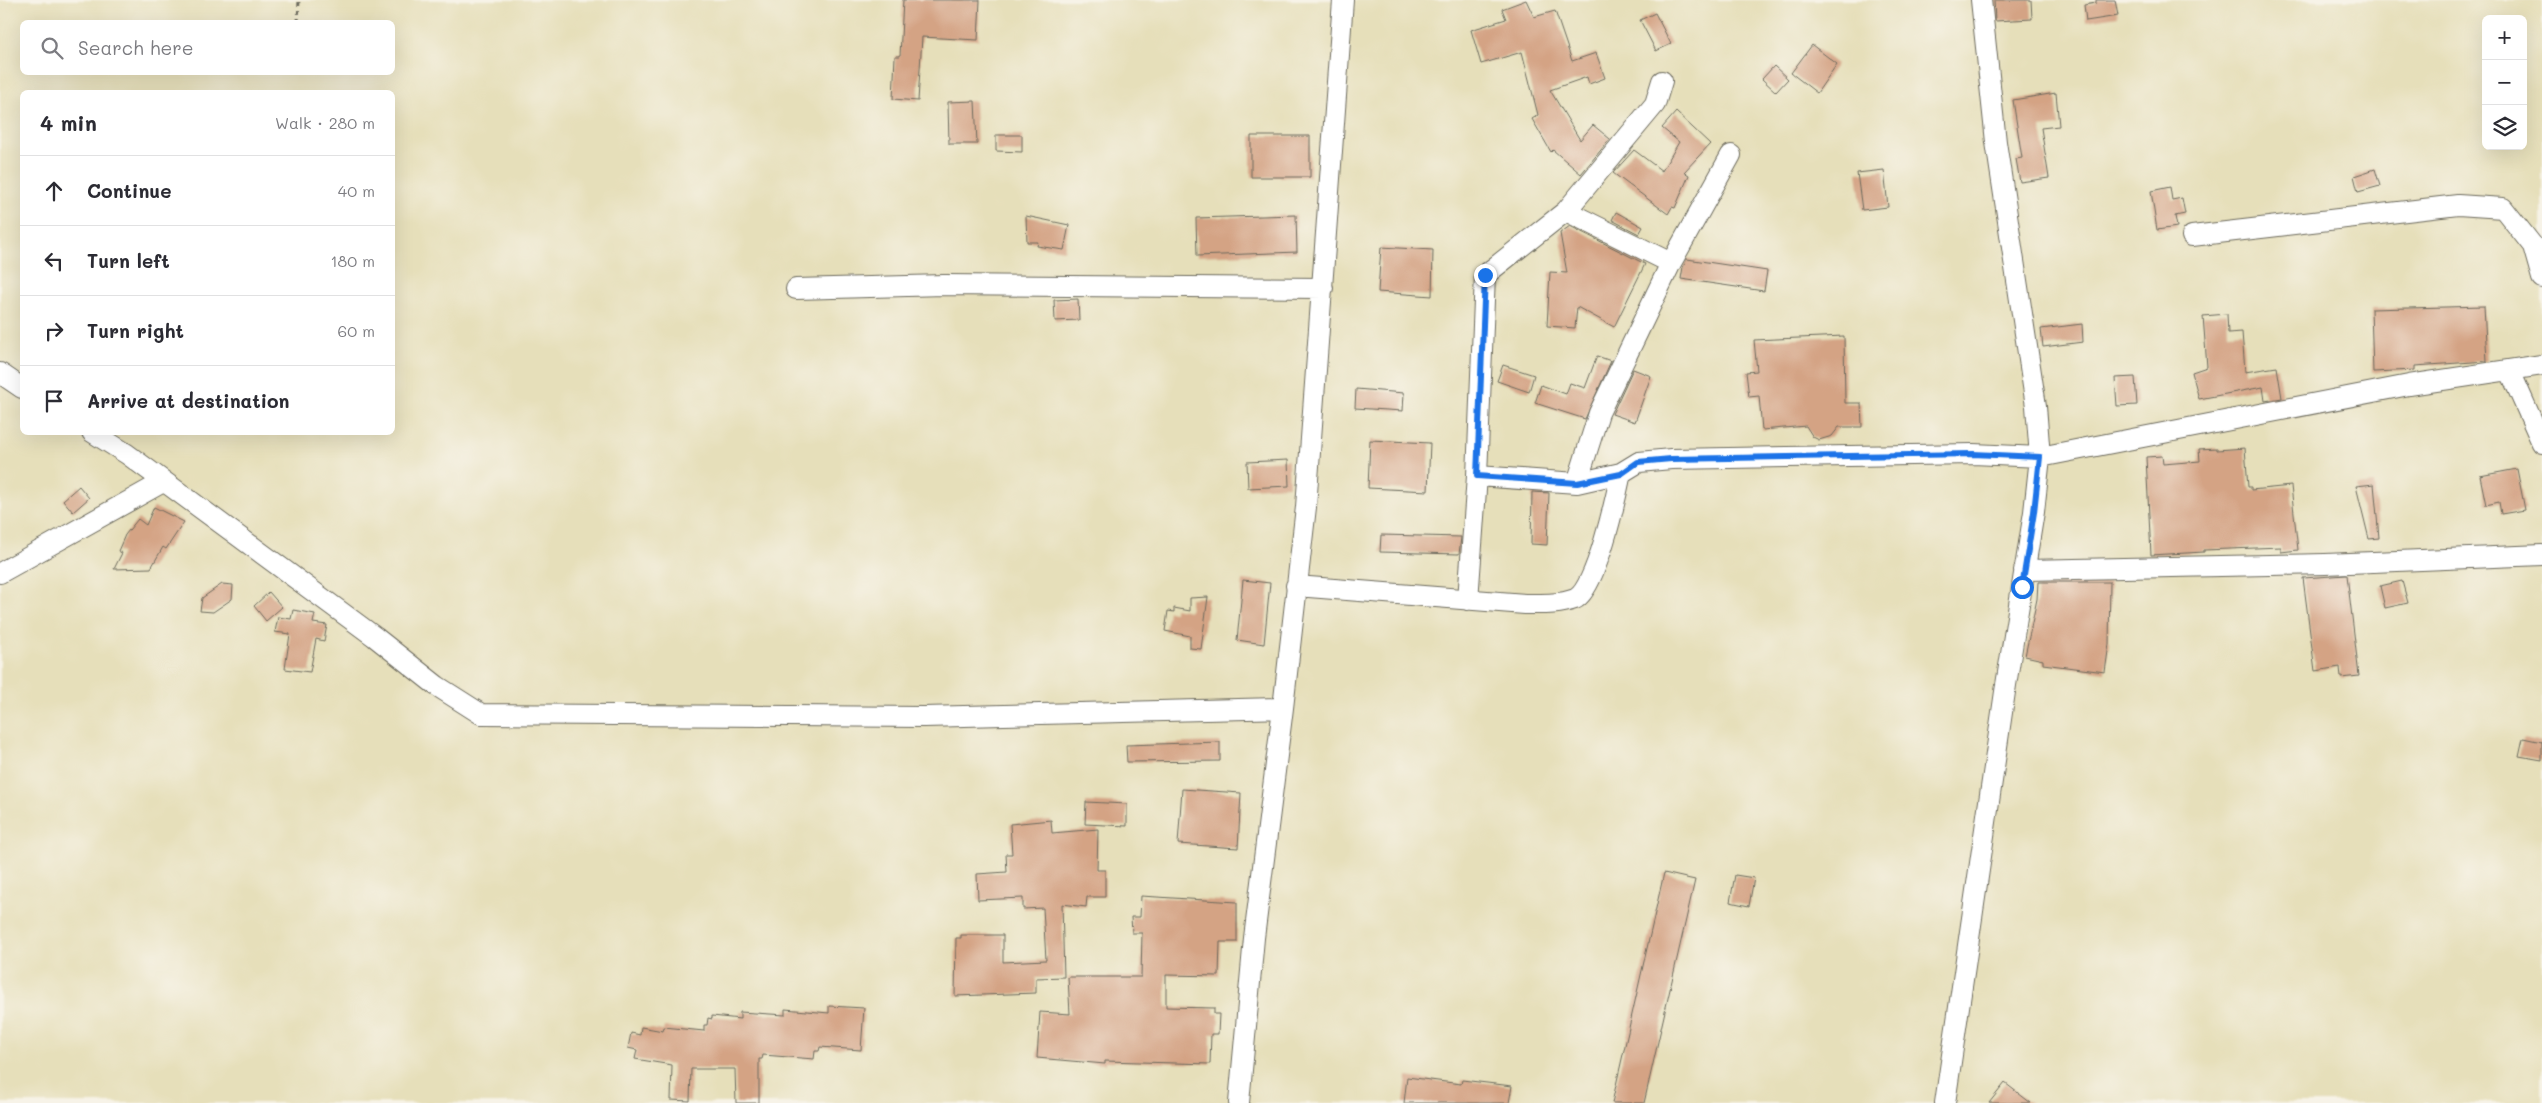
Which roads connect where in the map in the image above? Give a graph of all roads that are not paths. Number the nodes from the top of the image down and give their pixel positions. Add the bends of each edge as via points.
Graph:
1 (1343, 0) edge
2 (1981, 0) edge
3 (1662, 81) dead end
4 (1731, 155) dead end
5 (1566, 211) junction
6 (2192, 236) dead end
7 (1671, 263) junction
8 (2542, 278) edge
9 (1323, 288) junction
10 (796, 289) dead end
11 (2542, 365) edge
12 (2510, 371) junction
13 (0, 373) edge
14 (20, 387) edge
15 (97, 435) edge
16 (2542, 443) edge
17 (2040, 457) junction
18 (1621, 474) junction
19 (1477, 476) junction
20 (163, 482) junction
21 (1577, 483) junction
22 (2542, 554) edge
23 (2024, 570) junction
24 (0, 573) edge
25 (1296, 586) junction
26 (1468, 600) junction
27 (1283, 708) junction
28 (1239, 1103) edge
29 (1945, 1103) edge

1 - 9 street
2 - 17 street via 1996,142 2036,406
3 - 5 street via 1654,104
4 - 7 street
5 - 7 street
5 - 19 street via 1485,275
6 - 8 street via 2458,205 2503,208 2533,246
7 - 21 street via 1599,413
9 - 10 street via 944,285
9 - 25 street
11 - 12 street
12 - 16 street
12 - 17 street via 2409,385
13 - 14 street
15 - 20 street
17 - 18 street via 1973,454 1671,459 1638,462
17 - 23 street
18 - 21 street
18 - 26 street via 1609,529 1587,586 1576,598 1552,604
19 - 21 street
19 - 26 street
20 - 24 street
20 - 27 street via 437,686 482,714 924,717
22 - 23 street via 2324,564
23 - 29 street
25 - 26 street
25 - 27 street
27 - 28 street via 1254,938

